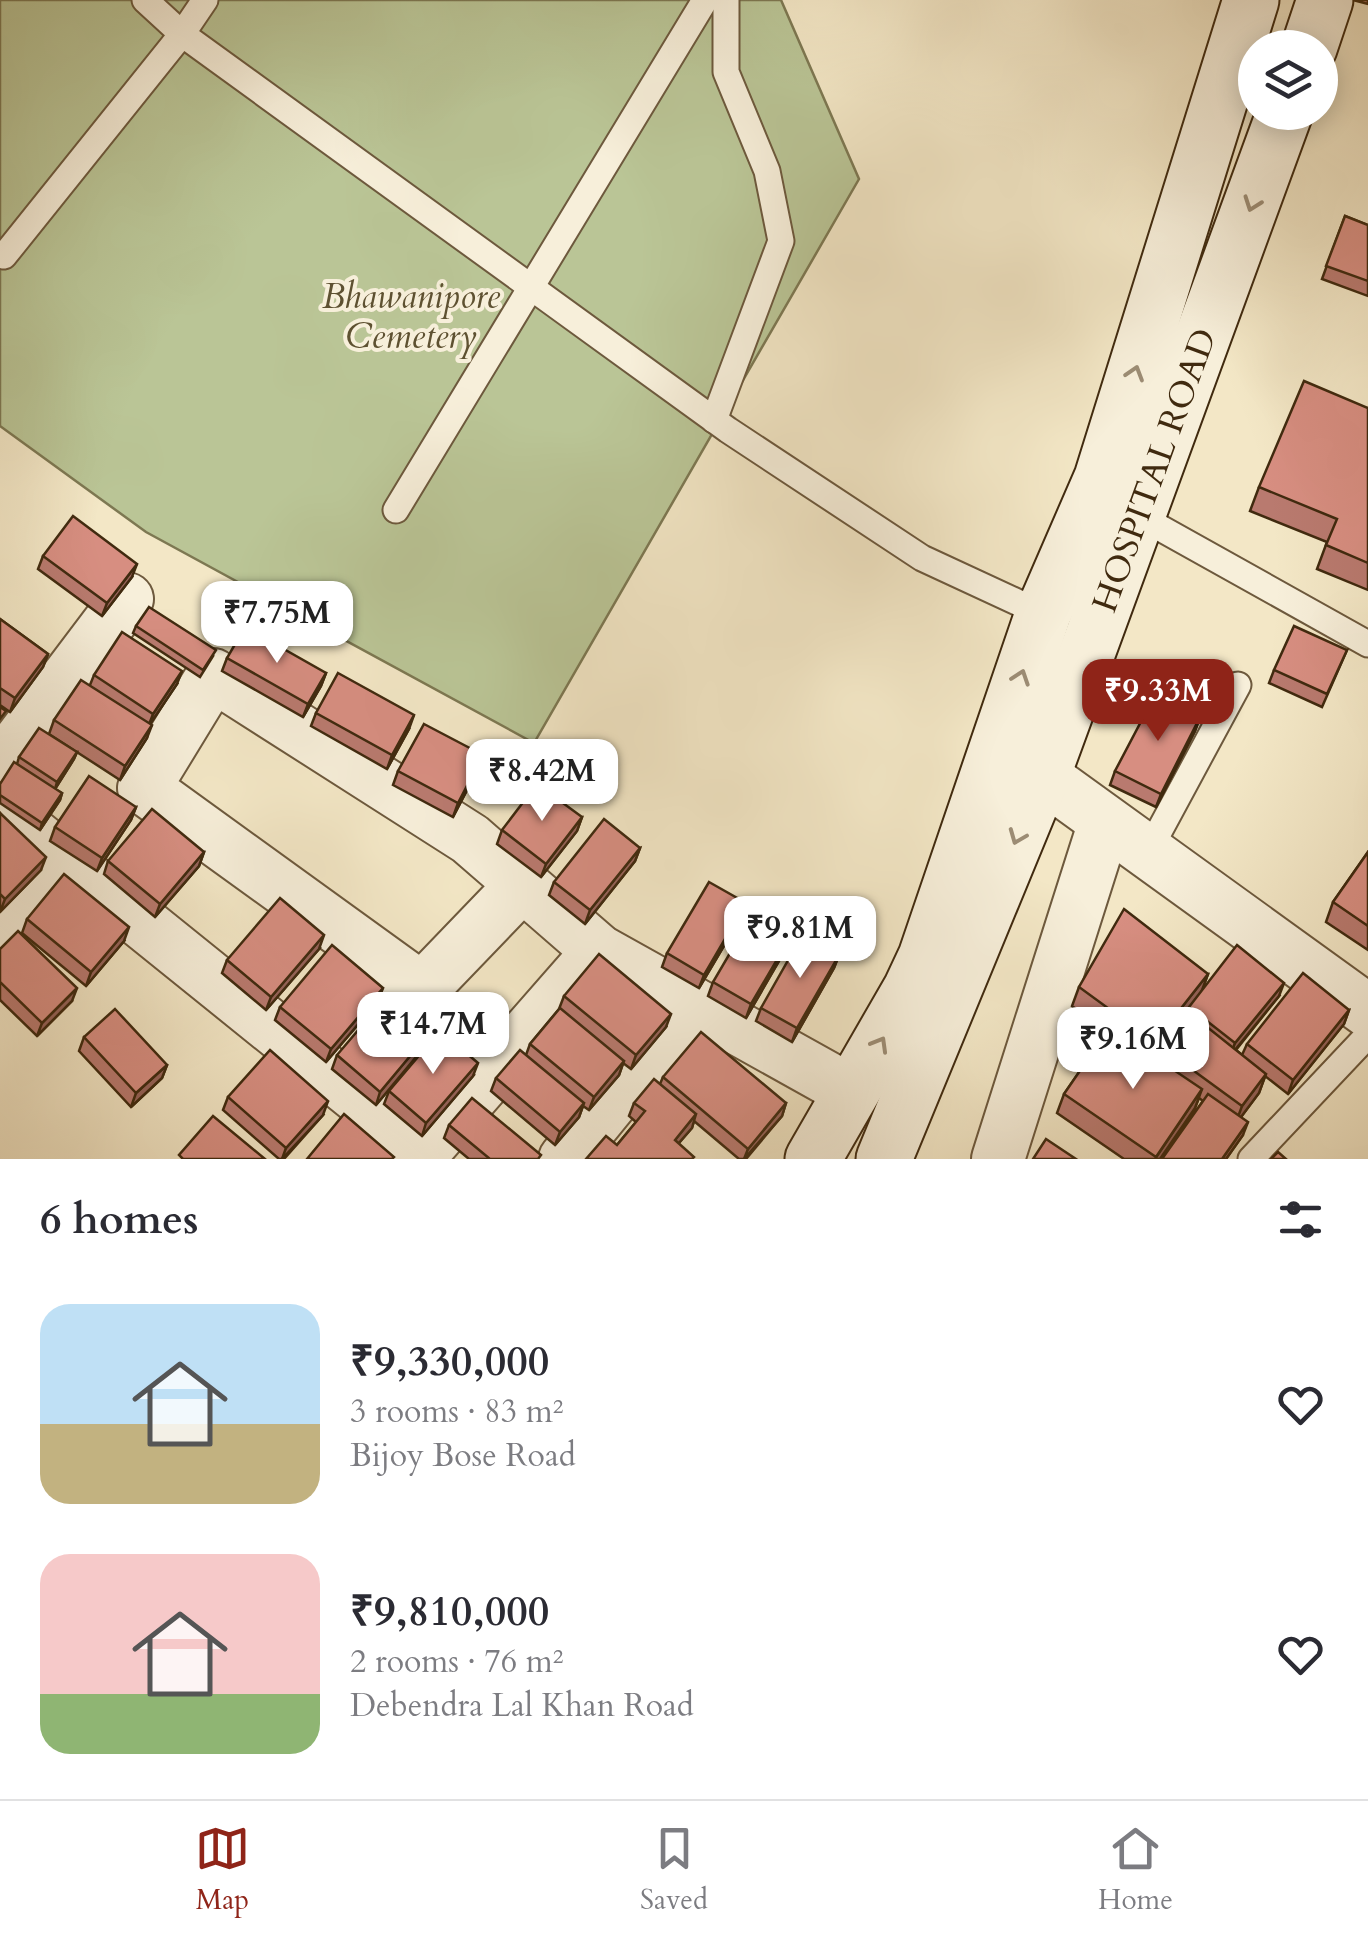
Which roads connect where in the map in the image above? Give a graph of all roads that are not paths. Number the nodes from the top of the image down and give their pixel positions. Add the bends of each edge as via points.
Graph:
1 (145, 0) edge
2 (206, 0) edge
3 (705, 0) edge
4 (726, 0) edge
5 (1252, 0) edge
6 (1325, 0) edge
7 (1316, 30) edge
8 (182, 34) junction
9 (1279, 130) edge
10 (4, 256) dead end
11 (528, 287) junction
12 (714, 420) junction
13 (396, 510) dead end
14 (1138, 515) junction
15 (127, 599) edge
16 (1043, 614) junction
17 (1368, 644) edge
18 (1238, 685) dead end
19 (998, 744) junction
20 (0, 767) edge
21 (1042, 776) junction
22 (0, 808) edge
23 (1105, 822) junction
24 (1148, 852) junction
25 (63, 860) junction
26 (522, 885) junction
27 (0, 929) edge
28 (599, 951) junction
29 (692, 1003) junction
30 (1368, 1011) edge
31 (1368, 1035) edge
32 (852, 1092) junction
33 (428, 1154) edge
34 (564, 1159) edge
35 (814, 1159) edge
36 (884, 1159) edge
37 (998, 1159) edge
38 (1251, 1159) edge

1 - 8 lane
2 - 8 lane
3 - 11 lane
4 - 12 lane via 726,72 767,171 781,241
16 -> 5 main road via 1102,478
6 - 7 main road
8 - 10 lane
8 - 11 lane
9 -> 14 main road, HOSPITAL ROAD
11 - 12 lane
11 - 13 lane
12 - 16 lane via 922,558
14 - 17 lane
14 - 21 main road, HOSPITAL ROAD
15 - 20 street
19 -> 16 main road
18 - 24 lane
19 - 21 street
32 -> 19 main road via 926,957
21 - 23 street
21 -> 36 main road, HOSPITAL ROAD
22 - 25 street
23 - 24 street
23 - 37 street
24 - 30 street
25 - 27 street
25 - 33 street
26 - 26 street via 470,839 213,676 144,788 422,989
26 - 28 street
28 - 29 street
28 - 33 street
29 - 32 street
29 - 34 street
31 - 38 lane
32 - 35 main road

